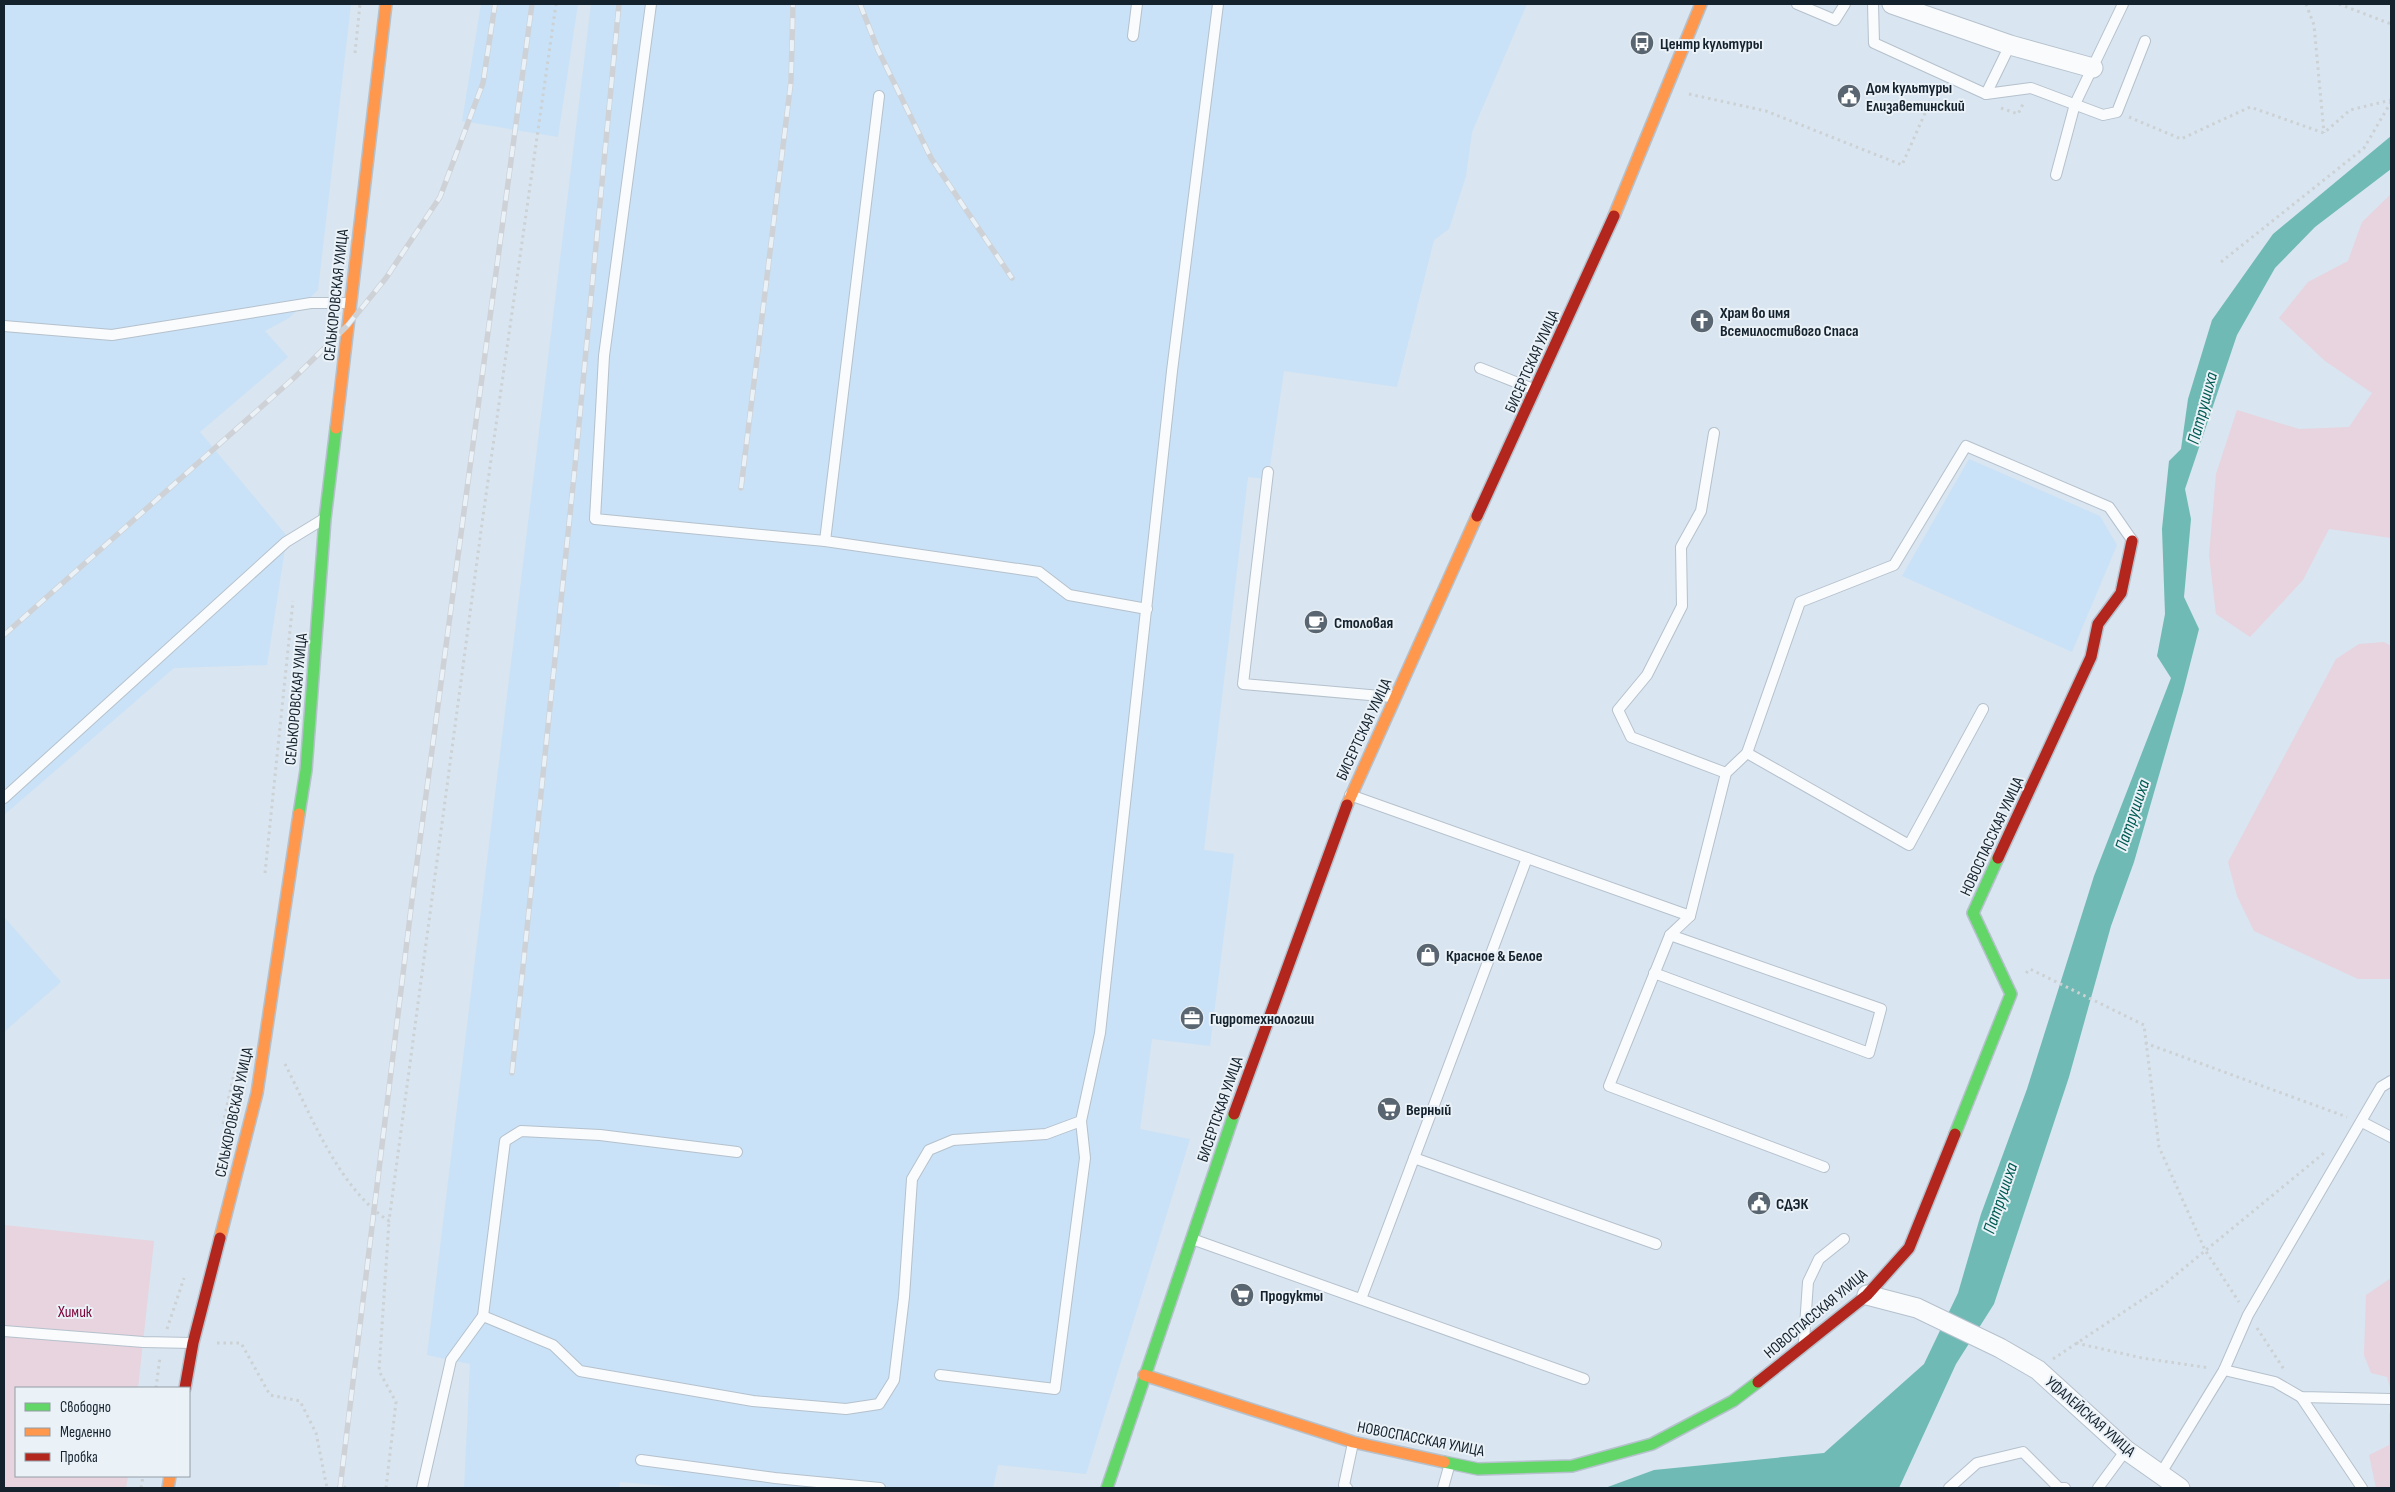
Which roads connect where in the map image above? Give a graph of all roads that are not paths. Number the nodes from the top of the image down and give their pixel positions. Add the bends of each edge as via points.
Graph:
1 (386, 4) edge
2 (651, 4) edge
3 (1137, 4) edge
4 (1218, 4) edge
5 (1701, 4) edge
6 (1797, 4) edge
7 (1845, 4) edge
8 (1873, 4) edge
9 (1892, 4) edge
10 (2123, 4) edge
11 (1133, 36) dead end
12 (2145, 41) dead end
13 (2010, 45) junction
14 (2093, 68) junction
15 (1986, 94) junction
16 (879, 96) dead end
17 (2075, 104) junction
18 (2056, 175) dead end
19 (350, 303) junction
20 (4, 326) edge
21 (1480, 368) dead end
22 (1536, 391) junction
23 (1714, 433) dead end
24 (1268, 472) dead end
25 (325, 518) junction
26 (825, 540) junction
27 (2132, 541) joint
28 (1147, 609) junction
29 (1396, 697) junction
30 (1983, 709) dead end
31 (1747, 753) junction
32 (1726, 773) junction
33 (1350, 795) junction
34 (4, 798) edge
35 (1527, 858) junction
36 (1690, 916) junction
37 (1670, 935) junction
38 (1654, 973) junction
39 (2391, 1081) edge
40 (1081, 1121) junction
41 (2362, 1122) junction
42 (2391, 1137) edge
43 (737, 1152) dead end
44 (1414, 1158) junction
45 (1824, 1167) dead end
46 (1191, 1238) junction
47 (1844, 1239) dead end
48 (1656, 1244) dead end
49 (1866, 1295) junction
50 (1361, 1299) junction
51 (483, 1316) junction
52 (4, 1331) edge
53 (193, 1343) junction
54 (1803, 1347) junction
55 (2224, 1370) junction
56 (940, 1375) dead end
57 (1144, 1375) junction
58 (1584, 1379) dead end
59 (185, 1387) edge
60 (2301, 1397) junction
61 (2391, 1399) edge
62 (1353, 1442) junction
63 (2126, 1450) junction
64 (641, 1460) dead end
65 (1450, 1463) junction
66 (2161, 1473) junction
67 (775, 1483) edge
68 (422, 1488) edge
69 (880, 1488) edge
70 (1107, 1488) edge
71 (1347, 1488) edge
72 (1443, 1488) edge
73 (1949, 1488) edge
74 (2065, 1488) edge
75 (2098, 1488) edge
76 (2180, 1488) edge
77 (2362, 1488) edge

1 - 19 main road, СЕЛЬКОРОВСКАЯ УЛИЦА
2 - 26 lane via 604,356 595,519
3 - 11 lane
4 - 28 lane via 1172,371
5 - 22 main road, БИСЕРТСКАЯ УЛИЦА via 1616,212
6 - 7 lane via 1835,20
8 - 15 lane via 1874,43
9 - 13 street
10 - 14 lane
12 - 17 lane via 2116,112 2103,116
13 - 14 street
13 - 15 lane
14 - 17 lane
15 - 17 lane via 2031,88
16 - 26 lane
17 - 18 lane
19 - 20 lane via 311,303 112,335
19 - 25 main road, СЕЛЬКОРОВСКАЯ УЛИЦА
21 - 22 lane
22 - 29 main road, БИСЕРТСКАЯ УЛИЦА
23 - 32 lane via 1701,511 1682,547 1682,606 1647,675 1618,710 1631,737
24 - 29 lane via 1243,684
25 - 34 lane via 286,542
25 - 53 main road, СЕЛЬКОРОВСКАЯ УЛИЦА via 306,770 257,1093
26 - 28 lane via 1039,572 1069,595
27 - 31 lane via 2109,507 1966,446 1894,565 1800,602
27 - 49 main road, НОВОСПАССКАЯ УЛИЦА via 2122,593 2098,624 2091,657 1973,913 2011,994 1909,1248
28 - 40 lane via 1100,1033
29 - 33 main road, БИСЕРТСКАЯ УЛИЦА
30 - 31 lane via 1909,845
31 - 32 lane
32 - 36 lane
33 - 35 lane
33 - 46 main road, БИСЕРТСКАЯ УЛИЦА via 1317,878
35 - 36 lane
35 - 44 lane
36 - 37 lane
37 - 38 lane
37 - 38 lane via 1881,1008 1869,1053
38 - 45 lane via 1609,1086
39 - 41 lane via 2381,1086
40 - 51 lane via 1046,1134 953,1140 929,1150 912,1179 904,1297 894,1380 879,1404 846,1409 753,1401 580,1371 553,1345
40 - 56 lane via 1085,1158 1055,1389
41 - 42 lane
41 - 55 lane via 2248,1315
43 - 51 lane via 600,1135 521,1131 504,1140
44 - 48 lane
44 - 50 lane
46 - 50 lane
46 - 57 main road, БИСЕРТСКАЯ УЛИЦА
47 - 54 lane via 1819,1259 1808,1282
49 - 54 main road, НОВОСПАССКАЯ УЛИЦА
49 - 63 street, УФАЛЕЙСКАЯ УЛИЦА via 1917,1308 2038,1370
50 - 58 lane
51 - 68 lane via 451,1360
52 - 53 lane
53 - 59 main road, СЕЛЬКОРОВСКАЯ УЛИЦА
54 - 65 main road, НОВОСПАССКАЯ УЛИЦА via 1732,1401 1652,1444 1572,1466 1478,1468
55 - 60 lane via 2276,1382
55 - 66 lane
57 - 62 main road, НОВОСПАССКАЯ УЛИЦА
57 - 70 main road, БИСЕРТСКАЯ УЛИЦА
60 - 61 lane
60 - 77 lane
62 - 65 main road, НОВОСПАССКАЯ УЛИЦА
62 - 71 lane via 1344,1485
63 - 66 street, УФАЛЕЙСКАЯ УЛИЦА
63 - 75 lane
64 - 67 lane
65 - 72 lane
66 - 76 street, УФАЛЕЙСКАЯ УЛИЦА
67 - 69 lane
73 - 74 lane via 1977,1464 2023,1452 2059,1488

